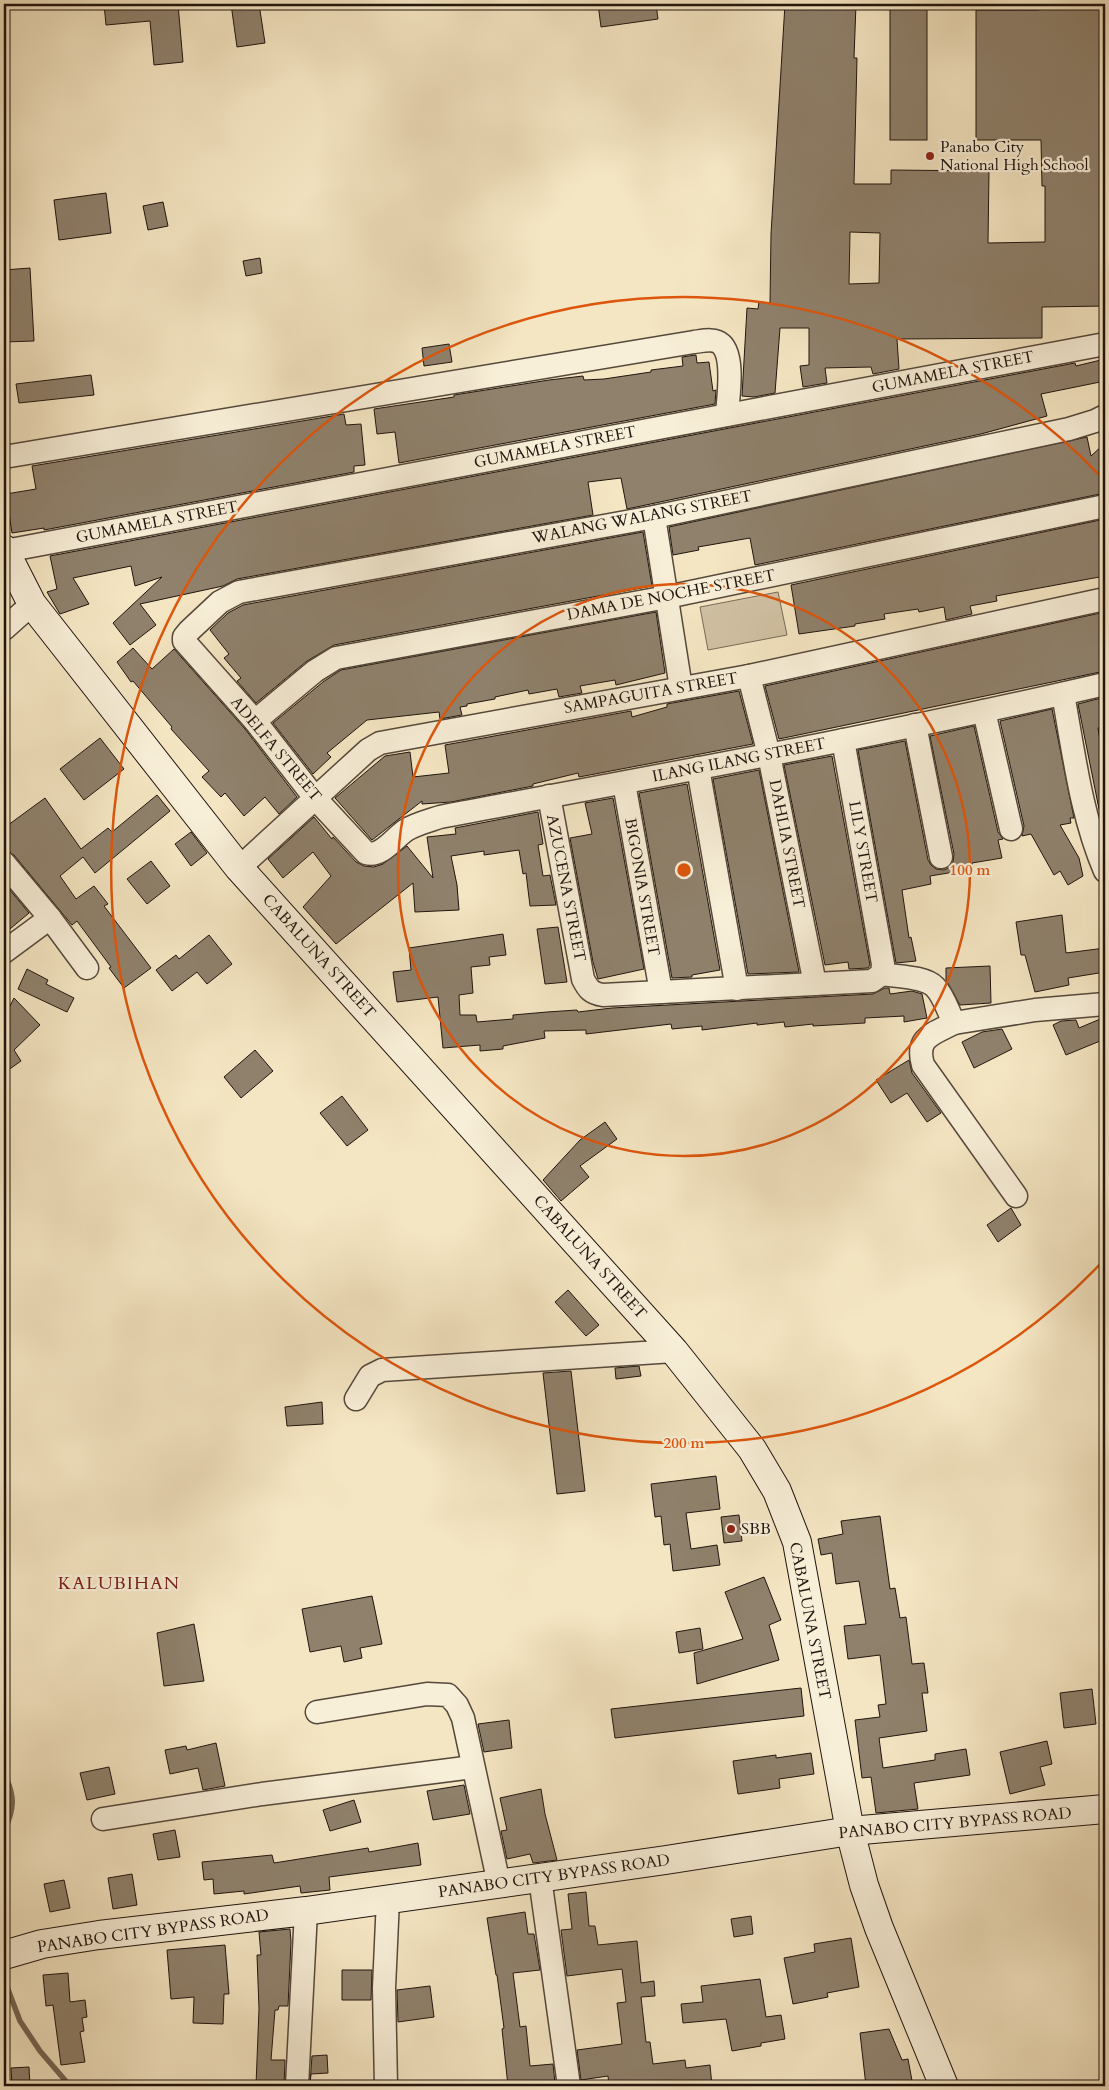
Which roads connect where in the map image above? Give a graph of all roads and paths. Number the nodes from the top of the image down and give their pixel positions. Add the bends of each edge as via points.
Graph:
1 (1105, 344) edge
2 (727, 415) junction
3 (1105, 416) edge
4 (4, 457) edge
5 (1105, 506) edge
6 (654, 517) junction
7 (4, 550) edge
8 (668, 597) junction
9 (1105, 599) edge
10 (32, 604) junction
11 (4, 629) edge
12 (189, 631) joint
13 (749, 676) junction
14 (1105, 684) edge
15 (681, 688) junction
16 (1063, 694) junction
17 (984, 711) junction
18 (255, 721) junction
19 (915, 725) junction
20 (843, 740) junction
21 (770, 755) junction
22 (698, 768) junction
23 (624, 783) junction
24 (549, 796) junction
25 (315, 798) junction
26 (1011, 830) dead end
27 (380, 851) joint
28 (942, 857) dead end
29 (4, 863) edge
30 (239, 868) junction
31 (1105, 871) edge
32 (50, 918) junction
33 (4, 952) edge
34 (87, 968) dead end
35 (883, 969) junction
36 (815, 984) junction
37 (737, 989) junction
38 (661, 992) junction
39 (1105, 1004) edge
40 (954, 1022) junction
41 (1016, 1196) dead end
42 (674, 1351) junction
43 (356, 1399) dead end
44 (318, 1712) dead end
45 (473, 1767) junction
46 (1105, 1810) edge
47 (104, 1819) dead end
48 (850, 1831) junction
49 (540, 1878) junction
50 (499, 1884) junction
51 (388, 1899) junction
52 (306, 1912) junction
53 (4, 1955) edge
54 (297, 2086) edge
55 (386, 2086) edge
56 (569, 2086) edge
57 (944, 2086) edge

1 - 2 street, GUMAMELA STREET
2 - 4 street via 730,368 727,353 720,343 711,341
2 - 7 street, GUMAMELA STREET
3 - 6 street, WALANG WALANG STREET via 1069,429
5 - 8 street, DAMA DE NOCHE STREET
6 - 8 street
6 - 12 street, WALANG WALANG STREET via 239,592 220,602
7 - 10 main road, CABALUNA STREET
8 - 15 street
8 - 18 street, DAMA DE NOCHE STREET via 336,658 315,671
9 - 13 street, SAMPAGUITA STREET
10 - 11 street
10 - 30 main road, CABALUNA STREET
12 - 18 street, ADELFA STREET via 184,637 187,646
13 - 15 street, SAMPAGUITA STREET
13 - 21 street, DAHLIA STREET
14 - 16 street, ILANG ILANG STREET
15 - 25 street, SAMPAGUITA STREET via 380,743
16 - 17 street, ILANG ILANG STREET
16 - 31 street via 1085,814
17 - 19 street, ILANG ILANG STREET
17 - 26 street
18 - 25 street, ADELFA STREET
19 - 20 street, ILANG ILANG STREET
19 - 28 street
20 - 21 street, ILANG ILANG STREET
20 - 35 street, LILY STREET
21 - 22 street, ILANG ILANG STREET
21 - 36 street, DAHLIA STREET
22 - 23 street, ILANG ILANG STREET
22 - 37 street
23 - 24 street, ILANG ILANG STREET
23 - 38 street, BIGONIA STREET
24 - 27 street, ILANG ILANG STREET via 420,823
24 - 38 street, AZUCENA STREET via 583,979 588,989 603,995
25 - 27 street, ADELFA STREET via 366,853
25 - 30 street, SAMPAGUITA STREET
29 - 32 street
30 - 42 main road, CABALUNA STREET
32 - 33 street
32 - 34 street
35 - 36 street via 872,981
35 - 40 street via 934,986
36 - 37 street
37 - 38 street
39 - 40 street
40 - 41 street via 926,1038 920,1054 923,1064
42 - 43 street via 382,1370 370,1376
42 - 48 main road, CABALUNA STREET via 752,1449 777,1492 797,1542
44 - 45 street via 427,1694 448,1695 463,1718
45 - 47 street via 262,1794
45 - 50 street
46 - 48 main road, PANABO CITY BYPASS ROAD
48 - 49 main road, PANABO CITY BYPASS ROAD
48 - 57 main road, CABALUNA STREET via 879,1928
49 - 50 main road, PANABO CITY BYPASS ROAD
49 - 56 street
50 - 51 main road, PANABO CITY BYPASS ROAD
51 - 52 main road, PANABO CITY BYPASS ROAD
51 - 55 street via 384,1995
52 - 53 main road, PANABO CITY BYPASS ROAD via 99,1935 42,1944
52 - 54 street

